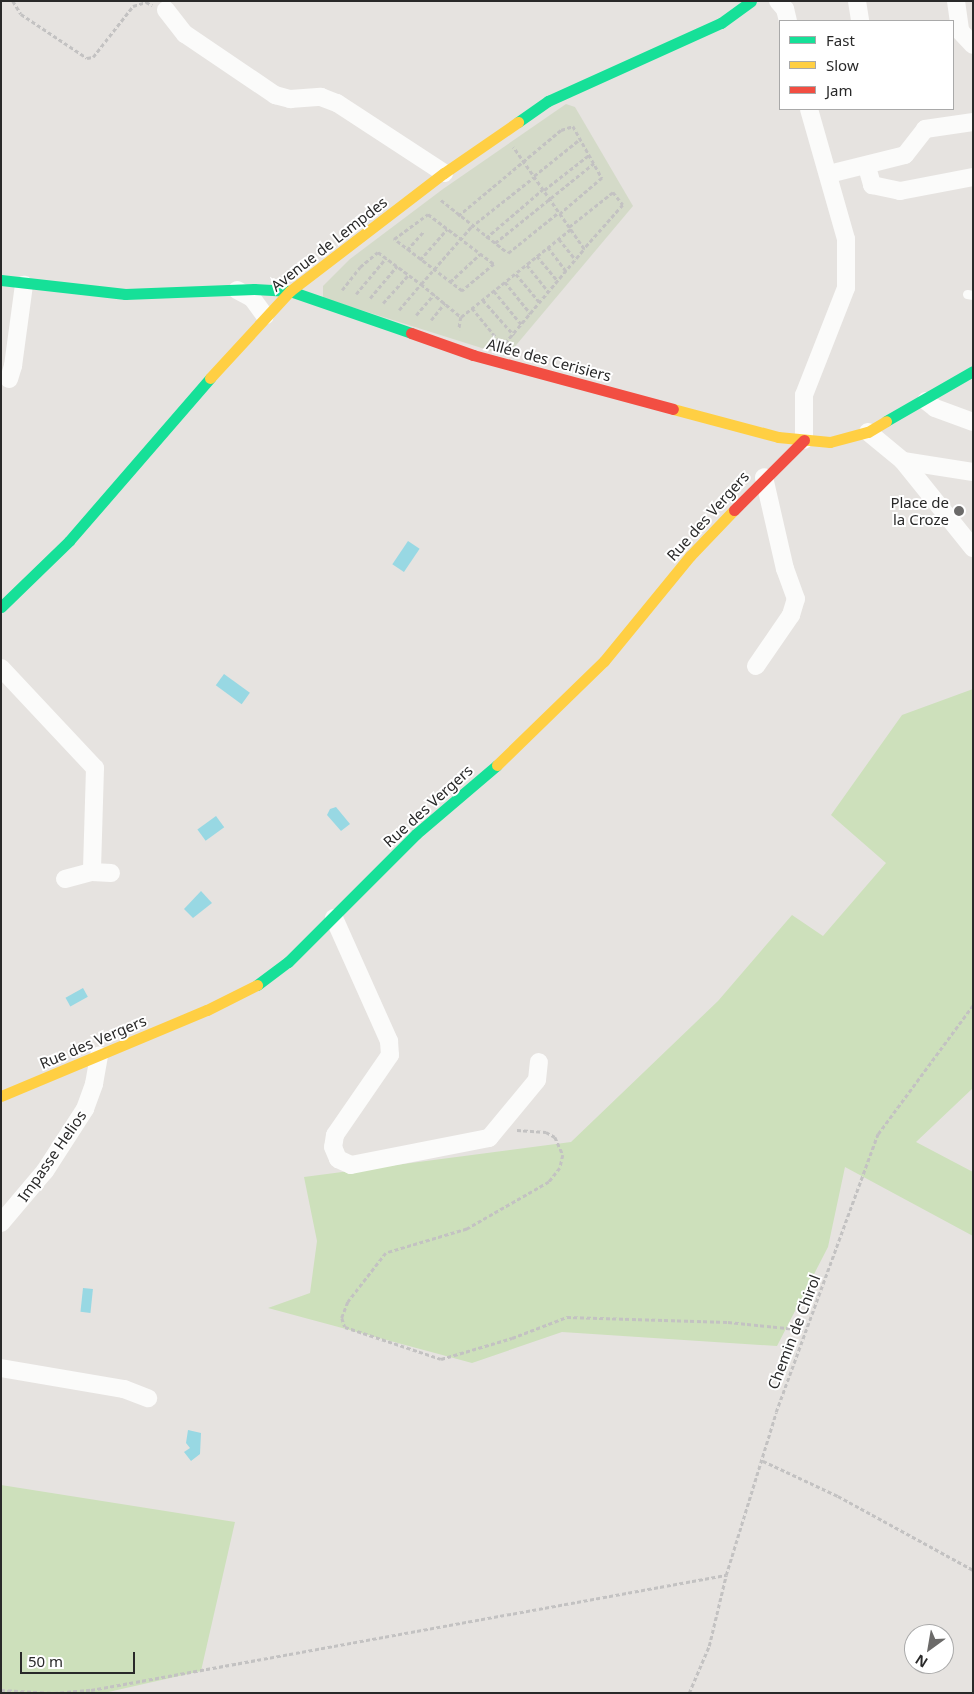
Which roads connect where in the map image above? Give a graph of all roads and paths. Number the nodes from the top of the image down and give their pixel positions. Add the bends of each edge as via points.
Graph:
1 (12, 1) edge
2 (751, 1) edge
3 (778, 1) edge
4 (857, 1) edge
5 (956, 1) edge
6 (166, 10) joint
7 (788, 20) edge
8 (860, 20) edge
9 (973, 45) edge
10 (809, 110) edge
11 (973, 122) edge
12 (502, 132) junction
13 (580, 139) junction
14 (512, 146) junction
15 (504, 152) dead end
16 (589, 155) junction
17 (523, 161) junction
18 (594, 163) junction
19 (867, 167) junction
20 (444, 173) junction
21 (829, 174) junction
22 (534, 177) junction
23 (973, 178) edge
24 (544, 190) junction
25 (448, 194) dead end
26 (550, 198) junction
27 (560, 213) junction
28 (458, 216) junction
29 (471, 227) junction
30 (570, 228) junction
31 (446, 229) junction
32 (423, 232) dead end
33 (486, 238) junction
34 (461, 239) junction
35 (559, 239) junction
36 (494, 244) junction
37 (548, 247) junction
38 (584, 249) junction
39 (407, 250) junction
40 (480, 254) junction
41 (537, 256) junction
42 (386, 258) junction
43 (420, 260) junction
44 (575, 260) junction
45 (526, 265) junction
46 (397, 266) junction
47 (434, 270) junction
48 (566, 271) junction
49 (408, 274) junction
50 (516, 274) junction
51 (1, 280) edge
52 (558, 281) junction
53 (450, 282) junction
54 (505, 282) junction
55 (421, 284) junction
56 (24, 285) junction
57 (236, 290) junction
58 (290, 291) junction
59 (494, 291) junction
60 (549, 292) junction
61 (346, 294) dead end
62 (434, 294) junction
63 (360, 299) dead end
64 (483, 300) junction
65 (374, 303) dead end
66 (445, 303) junction
67 (540, 303) junction
68 (472, 308) junction
69 (398, 311) junction
70 (531, 314) junction
71 (265, 316) junction
72 (415, 317) junction
73 (461, 317) junction
74 (430, 321) junction
75 (437, 324) dead end
76 (522, 325) junction
77 (451, 328) dead end
78 (458, 331) junction
79 (467, 334) dead end
80 (514, 335) junction
81 (493, 342) dead end
82 (502, 345) junction
83 (973, 371) edge
84 (9, 379) dead end
85 (926, 401) junction
86 (973, 422) edge
87 (868, 432) junction
88 (804, 440) junction
89 (903, 461) junction
90 (973, 472) edge
91 (764, 477) junction
92 (973, 548) edge
93 (1, 607) edge
94 (756, 666) dead end
95 (1, 668) edge
96 (92, 872) junction
97 (111, 872) dead end
98 (65, 878) dead end
99 (334, 918) junction
100 (973, 1005) edge
101 (99, 1055) junction
102 (539, 1062) dead end
103 (1, 1096) edge
104 (498, 1131) junction
105 (1, 1223) edge
106 (806, 1330) junction
107 (1, 1368) edge
108 (148, 1398) dead end
109 (763, 1460) junction
110 (973, 1570) edge
111 (726, 1575) junction
112 (1, 1690) edge
113 (690, 1693) edge

1 - 6 path via 21,14 87,58 93,57 133,6 146,2
2 - 12 street, Avenue de Lempdes via 721,23 548,101
3 - 7 street via 785,9
4 - 8 street
5 - 9 street via 960,31
6 - 20 street via 185,34 276,95 290,99 321,97 337,103
10 - 21 street
11 - 19 street via 924,129 905,155
12 - 14 path
12 - 20 street, Avenue de Lempdes
13 - 16 path
13 - 17 path via 573,126 561,130
13 - 22 path
14 - 15 path
14 - 17 path
16 - 18 path
16 - 24 path
17 - 22 path
17 - 28 path
18 - 26 path
18 - 27 path via 602,178
19 - 21 street
19 - 23 street via 872,185 900,191
20 - 58 street, Avenue de Lempdes
21 - 88 street via 846,239 846,288 804,395
22 - 24 path
22 - 29 path
24 - 26 path
24 - 33 path
25 - 28 path via 440,199
26 - 27 path
26 - 36 path
27 - 30 path
27 - 36 path via 508,253
28 - 29 path
29 - 33 path
29 - 34 path
30 - 35 path
30 - 38 path
30 - 38 path via 613,192 623,205
31 - 34 path
31 - 39 path via 428,214 394,240
31 - 43 path
32 - 39 path
33 - 36 path
34 - 40 path
34 - 47 path
35 - 37 path
35 - 44 path
37 - 41 path
37 - 48 path
38 - 44 path
39 - 43 path
40 - 53 path
40 - 53 path via 494,264 462,291
41 - 45 path
41 - 52 path
42 - 46 path
42 - 61 path via 378,252 360,267 340,292
42 - 63 path via 353,297
43 - 47 path
44 - 48 path
45 - 50 path
45 - 60 path
46 - 49 path
46 - 65 path via 367,301
47 - 53 path
47 - 55 path
48 - 52 path
49 - 55 path
49 - 69 path via 381,306
50 - 54 path
50 - 67 path
51 - 56 street, Allée des Cerisiers
52 - 60 path
54 - 59 path
54 - 70 path
55 - 62 path
55 - 69 path
56 - 57 street, Allée des Cerisiers via 125,294
56 - 84 street via 14,366
57 - 58 street, Allée des Cerisiers
57 - 71 street via 252,298
58 - 71 street, Avenue de Lempdes
58 - 88 street, Allée des Cerisiers via 473,355 778,436
59 - 64 path
59 - 76 path
60 - 67 path
62 - 66 path
62 - 72 path
64 - 68 path
64 - 80 path
66 - 73 path
66 - 74 path
67 - 70 path
68 - 73 path
68 - 82 path
69 - 72 path
70 - 76 path
71 - 93 street, Avenue de Lempdes via 68,541
72 - 74 path
73 - 78 path
74 - 75 path
76 - 80 path
77 - 78 path
78 - 79 path
80 - 82 path
81 - 82 path
83 - 85 street
85 - 86 street via 935,408
85 - 87 street
87 - 88 street via 830,442
87 - 89 street
88 - 91 street, Rue des Vergers
89 - 90 street
89 - 92 street
91 - 94 street via 784,569 796,598 791,615
91 - 99 street, Rue des Vergers via 690,556 604,661 569,698 507,757 416,834
95 - 96 street via 95,768
96 - 97 street
96 - 98 street
99 - 101 street, Rue des Vergers via 288,962 251,989
99 - 104 street via 389,1041 390,1055 335,1135 333,1147 338,1159 351,1165 489,1138
100 - 106 path, Chemin de Chirol via 878,1134
101 - 103 street, Rue des Vergers
101 - 105 street, Impasse Helios via 86,1109 45,1171
102 - 104 street via 536,1080
104 - 106 path via 546,1132 555,1137 563,1155 560,1168 548,1182 467,1229 386,1253 348,1302 342,1318 345,1327 441,1359 512,1338 567,1317 728,1322
106 - 109 path, Chemin de Chirol
107 - 108 street via 124,1389
109 - 110 path via 838,1496
109 - 111 path, Chemin de Chirol
111 - 112 path via 576,1605 91,1690 54,1693
111 - 113 path, Chemin de Chirol via 709,1646

